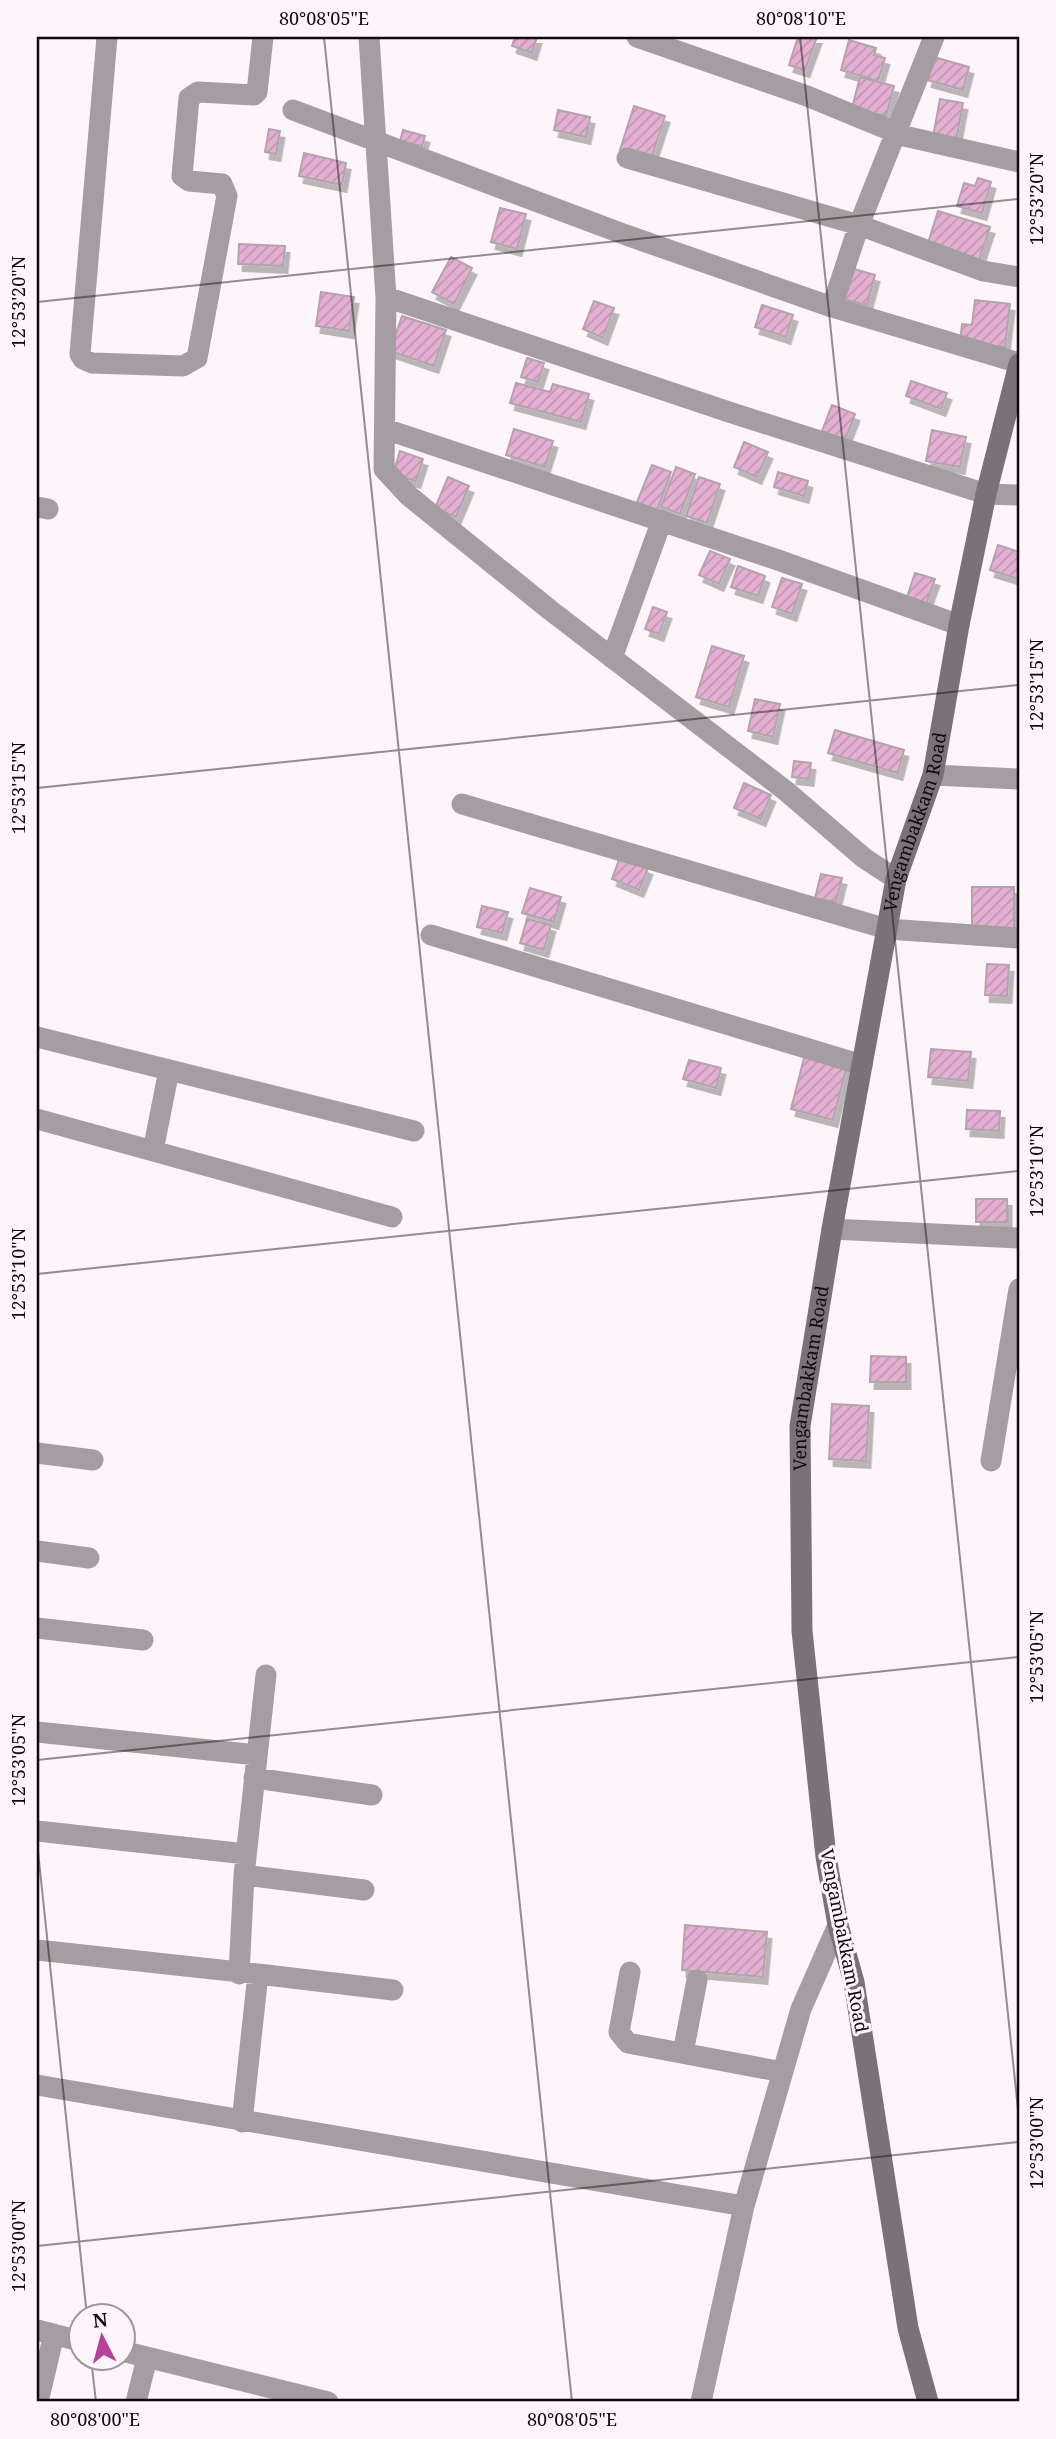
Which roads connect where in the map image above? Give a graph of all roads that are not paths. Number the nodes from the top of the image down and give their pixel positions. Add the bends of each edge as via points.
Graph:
1 (107, 37) edge
2 (263, 37) edge
3 (369, 37) edge
4 (637, 37) edge
5 (934, 37) edge
6 (292, 110) dead end
7 (897, 132) junction
8 (375, 141) junction
9 (627, 158) dead end
10 (1019, 163) edge
11 (859, 225) junction
12 (1019, 277) edge
13 (386, 297) junction
14 (832, 307) junction
15 (1019, 364) edge
16 (386, 429) junction
17 (986, 494) junction
18 (1019, 495) edge
19 (662, 520) junction
20 (959, 625) junction
21 (612, 658) junction
22 (933, 775) junction
23 (1019, 779) edge
24 (461, 804) dead end
25 (896, 879) junction
26 (887, 929) junction
27 (431, 935) dead end
28 (1019, 938) edge
29 (37, 1037) edge
30 (862, 1065) junction
31 (169, 1070) junction
32 (37, 1119) edge
33 (414, 1131) dead end
34 (153, 1151) junction
35 (392, 1217) dead end
36 (832, 1229) junction
37 (1019, 1238) edge
38 (1019, 1289) edge
39 (37, 1453) edge
40 (93, 1460) dead end
41 (991, 1461) dead end
42 (37, 1551) edge
43 (89, 1558) dead end
44 (37, 1628) edge
45 (143, 1640) dead end
46 (266, 1675) dead end
47 (37, 1732) edge
48 (257, 1755) junction
49 (254, 1778) junction
50 (372, 1795) dead end
51 (37, 1831) edge
52 (245, 1865) junction
53 (364, 1890) dead end
54 (838, 1925) junction
55 (37, 1950) edge
56 (630, 1972) dead end
57 (248, 1974) junction
58 (697, 1980) dead end
59 (393, 1990) dead end
60 (683, 2053) junction
61 (783, 2072) junction
62 (37, 2085) edge
63 (242, 2122) junction
64 (744, 2206) junction
65 (45, 2332) edge
66 (66, 2337) edge
67 (136, 2355) edge
68 (148, 2358) junction
69 (243, 2393) edge
70 (38, 2402) edge
71 (136, 2402) edge
72 (328, 2402) edge
73 (701, 2402) edge
74 (928, 2402) edge

1 - 2 street via 80,354 92,362 183,366 197,358 227,197 222,184 189,181 182,176 189,98 198,92 254,95
3 - 8 street
4 - 7 street
5 - 7 street
6 - 8 street
7 - 10 street
7 - 11 street
8 - 13 street
8 - 14 street
9 - 11 street
11 - 12 street via 983,271
11 - 14 street
13 - 16 street
13 - 17 street
14 - 15 street
15 - 17 main road, Vengambakkam Road
16 - 19 street
16 - 21 street via 384,469 397,485
17 - 18 street
17 - 20 main road, Vengambakkam Road
19 - 20 street
19 - 21 street
20 - 22 main road, Vengambakkam Road
21 - 25 street
22 - 23 street
22 - 25 main road, Vengambakkam Road
24 - 26 street
25 - 26 main road, Vengambakkam Road
26 - 28 street
26 - 30 main road, Vengambakkam Road
27 - 30 street
29 - 31 street
30 - 36 main road, Vengambakkam Road
31 - 33 street
31 - 34 street
32 - 34 street
34 - 35 street
36 - 37 street
36 - 54 main road, Vengambakkam Road via 800,1426 802,1631 826,1857
38 - 41 street
39 - 40 street
42 - 43 street
44 - 45 street
46 - 48 street
47 - 48 street
48 - 49 street
49 - 50 street
49 - 52 street
51 - 52 street
52 - 53 street
52 - 57 street
54 - 61 street via 801,2010
54 - 74 main road, Vengambakkam Road via 854,1982 908,2328
55 - 57 street
56 - 60 street via 622,2038
57 - 59 street
57 - 63 street
58 - 60 street
60 - 61 street
61 - 64 street
62 - 63 street
63 - 64 street
64 - 73 street
65 - 66 street
65 - 70 street
67 - 68 street
68 - 69 street
68 - 71 street
69 - 72 street

